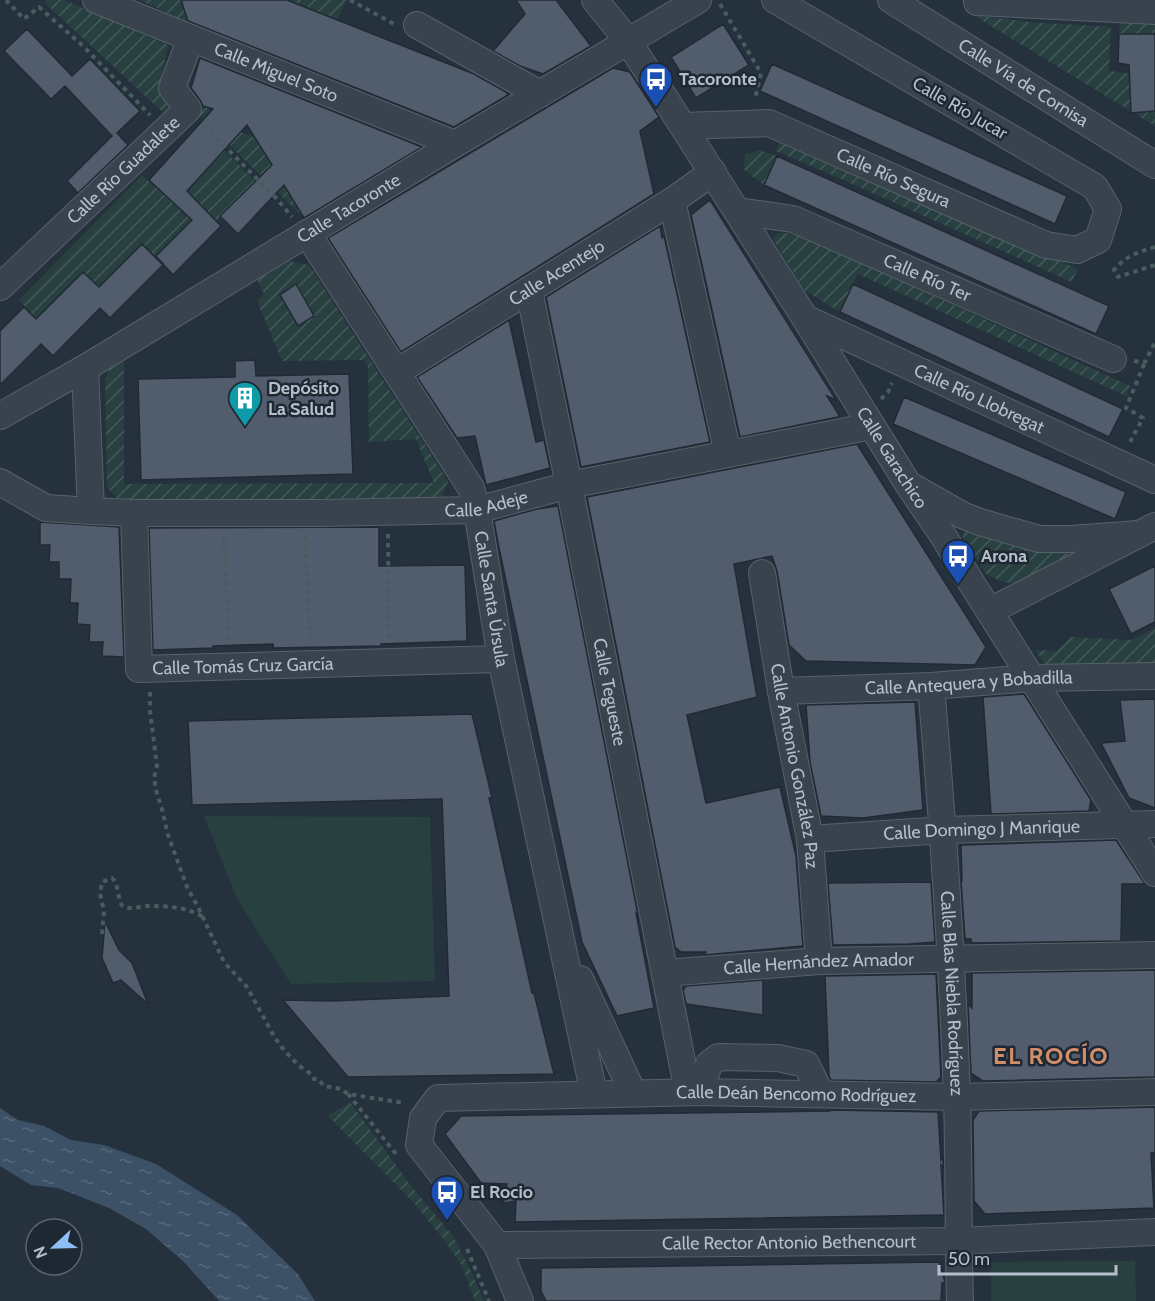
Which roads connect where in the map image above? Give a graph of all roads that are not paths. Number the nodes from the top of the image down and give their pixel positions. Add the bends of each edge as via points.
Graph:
1 (96, 0) edge
2 (595, 0) edge
3 (698, 0) edge
4 (775, 0) edge
5 (891, 0) edge
6 (977, 2) dead end
7 (1155, 11) edge
8 (417, 25) road end
9 (191, 38) junction
10 (628, 41) junction
11 (540, 94) junction
12 (683, 126) junction
13 (455, 144) junction
14 (1155, 165) edge
15 (713, 172) junction
16 (672, 201) junction
17 (738, 212) junction
18 (306, 233) junction
19 (1098, 240) joint
20 (0, 287) edge
21 (530, 290) junction
22 (805, 318) junction
23 (1113, 359) dead end
24 (85, 368) junction
25 (397, 372) junction
26 (0, 416) edge
27 (868, 419) junction
28 (728, 454) junction
29 (1145, 475) edge
30 (0, 482) edge
31 (908, 484) junction
32 (570, 485) junction
33 (477, 510) junction
34 (91, 511) junction
35 (134, 513) junction
36 (980, 522) junction
37 (1147, 530) edge
38 (944, 537) junction
39 (1071, 539) junction
40 (1079, 564) junction
41 (762, 573) dead end
42 (990, 611) junction
43 (501, 659) junction
44 (1155, 676) edge
45 (1032, 678) junction
46 (931, 686) junction
47 (781, 691) junction
48 (1155, 824) edge
49 (1125, 825) junction
50 (944, 830) junction
51 (810, 839) junction
52 (1155, 873) edge
53 (560, 935) junction
54 (1155, 955) edge
55 (951, 958) junction
56 (819, 961) junction
57 (665, 973) junction
58 (694, 1092) junction
59 (1155, 1092) edge
60 (594, 1094) junction
61 (633, 1094) junction
62 (821, 1094) junction
63 (957, 1097) junction
64 (1155, 1232) edge
65 (958, 1240) junction
66 (496, 1245) junction
67 (519, 1301) edge
68 (960, 1301) edge

1 - 9 street, Calle Miguel Soto
2 - 10 street, Calle Garachico
3 - 10 street, Calle Tacoronte
4 - 19 street, Calle Río Jucar via 1095,187 1108,209
5 - 14 street, Calle Vía de Cornisa
6 - 7 street
8 - 11 street
9 - 13 street, Calle Miguel Soto
9 - 20 street, Calle Río Guadalete via 172,88 188,109
10 - 11 street, Calle Tacoronte
10 - 12 street, Calle Garachico
11 - 13 street, Calle Tacoronte
12 - 15 street, Calle Garachico
12 - 19 street, Calle Río Segura via 769,123 1047,245 1077,250
13 - 18 street, Calle Tacoronte
15 - 16 street, Calle Acentejo
15 - 17 street, Calle Garachico
16 - 21 street, Calle Acentejo
16 - 28 street
17 - 22 street, Calle Garachico
17 - 23 street, Calle Río Ter via 793,219
18 - 24 street, Calle Tacoronte
18 - 25 street, Calle Santa Úrsula
21 - 25 street, Calle Acentejo
21 - 32 street, Calle Tegueste
22 - 27 street, Calle Garachico
22 - 29 street, Calle Río Llobregat
24 - 26 street, Calle Tacoronte
24 - 34 street
25 - 33 street, Calle Santa Úrsula via 471,488
27 - 28 street, Calle Adeje
27 - 31 street, Calle Garachico
28 - 32 street, Calle Adeje
30 - 34 street, Calle Adeje via 46,508
31 - 36 street
31 - 38 street, Calle Garachico
32 - 33 street, Calle Adeje
32 - 57 street, Calle Tegueste
33 - 35 street, Calle Adeje
33 - 43 street, Calle Santa Úrsula
34 - 35 street, Calle Adeje
35 - 43 street, Calle Tomás Cruz García via 139,669
36 - 38 street
36 - 39 street via 1039,539
37 - 39 street
37 - 40 street
38 - 42 street, Calle Garachico
39 - 40 street via 1080,552
40 - 42 street
41 - 47 street, Calle Antonio González Paz
42 - 45 street, Calle Garachico
43 - 53 street, Calle Santa Úrsula
44 - 45 street, Calle Antequera y Bobadilla
45 - 46 street, Calle Antequera y Bobadilla
45 - 49 street, Calle Garachico
46 - 47 street, Calle Antequera y Bobadilla
46 - 50 street, Calle Blas Niebla Rodríguez
47 - 51 street, Calle Antonio González Paz
48 - 49 street, Calle Domingo J Manrique
49 - 50 street, Calle Domingo J Manrique
49 - 52 street, Calle Garachico
50 - 51 street, Calle Domingo J Manrique
50 - 55 street, Calle Blas Niebla Rodríguez
51 - 56 street, Calle Antonio González Paz
53 - 60 street, Calle Santa Úrsula
53 - 61 street, Calle Santa Úrsula
54 - 55 street, Calle Hernández Amador
55 - 56 street, Calle Hernández Amador
55 - 63 street, Calle Blas Niebla Rodríguez
56 - 57 street, Calle Hernández Amador
57 - 58 street, Calle Tegueste
58 - 61 street, Calle Deán Bencomo Rodríguez
58 - 62 street, Calle Deán Bencomo Rodríguez
58 - 62 street via 709,1064 718,1057 730,1057 778,1058 806,1064
59 - 63 street, Calle Deán Bencomo Rodríguez
60 - 61 street, Calle Deán Bencomo Rodríguez
60 - 66 street, Calle Deán Bencomo Rodríguez via 435,1103 423,1118 419,1145
62 - 63 street, Calle Deán Bencomo Rodríguez
63 - 65 street, Calle Blas Niebla Rodríguez
64 - 65 street, Calle Rector Antonio Bethencourt
65 - 66 street, Calle Rector Antonio Bethencourt
65 - 68 street, Calle Blas Niebla Rodríguez
66 - 67 street

